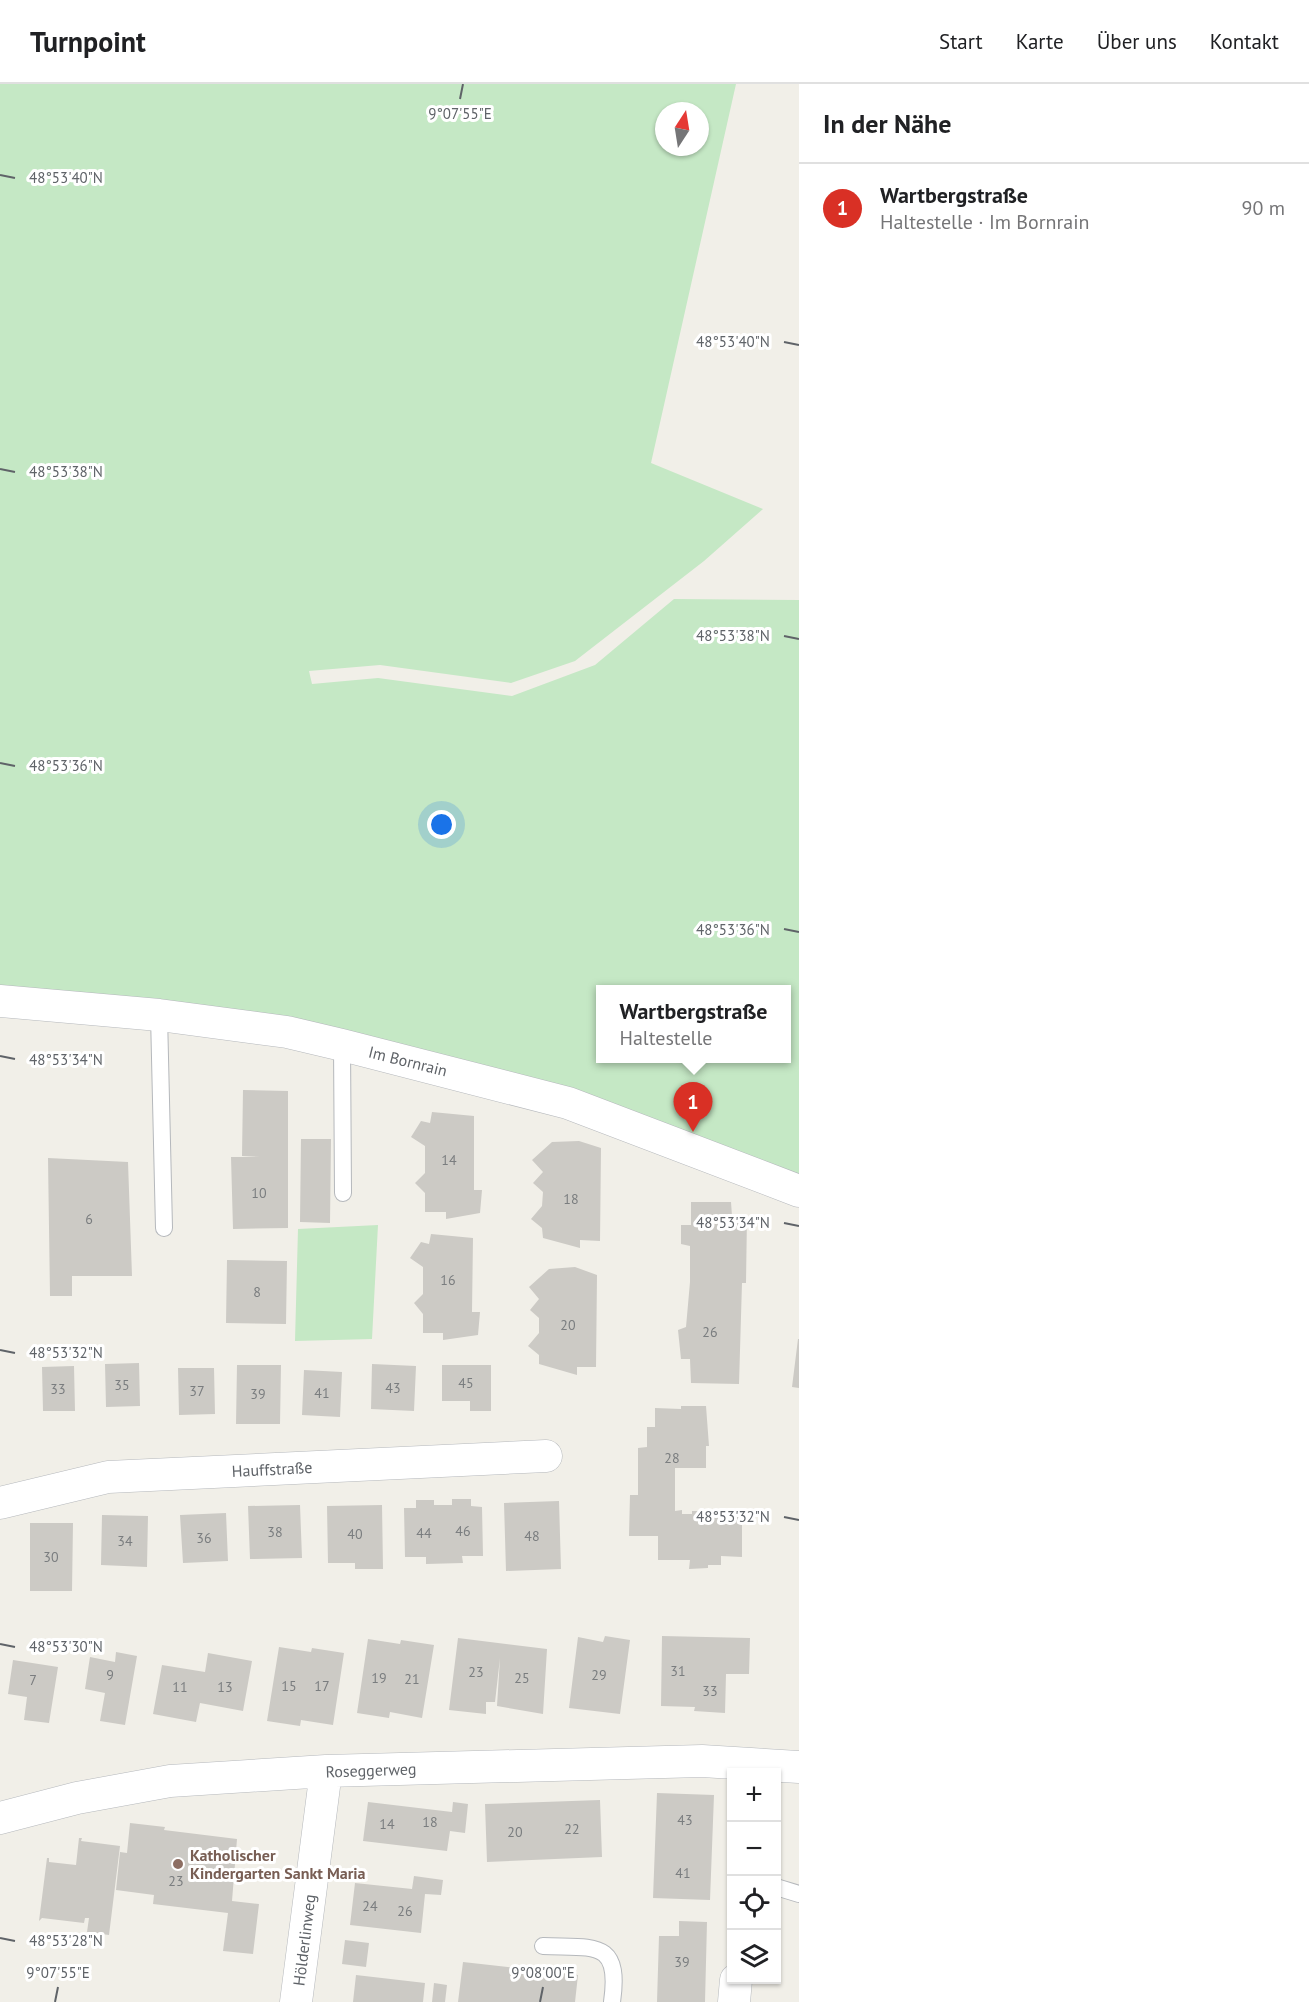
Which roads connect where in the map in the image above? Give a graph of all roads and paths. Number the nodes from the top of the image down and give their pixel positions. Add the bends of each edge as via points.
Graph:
1 (0, 1001) edge
2 (159, 1015) junction
3 (342, 1045) junction
4 (799, 1191) edge
5 (343, 1193) dead end
6 (164, 1228) dead end
7 (546, 1456) dead end
8 (0, 1503) edge
9 (746, 1767) edge
10 (799, 1767) edge
11 (326, 1771) junction
12 (0, 1818) edge
13 (781, 1888) edge
14 (799, 1894) edge
15 (543, 1946) dead end
16 (735, 1984) edge
17 (296, 2002) edge
18 (612, 2002) edge
19 (734, 2002) edge

1 - 2 street, Im Bornrain
2 - 3 street, Im Bornrain via 287,1032
2 - 6 lane
3 - 4 street, Im Bornrain via 568,1103
3 - 5 lane
7 - 8 street, Hauffstraße via 108,1477
9 - 10 street, Roseggerweg
9 - 11 street, Roseggerweg
11 - 12 street, Roseggerweg via 170,1781 77,1798
11 - 17 street, Hölderlinweg
13 - 14 lane
15 - 18 lane via 585,1947 603,1952 612,1960 616,1976
16 - 19 street

